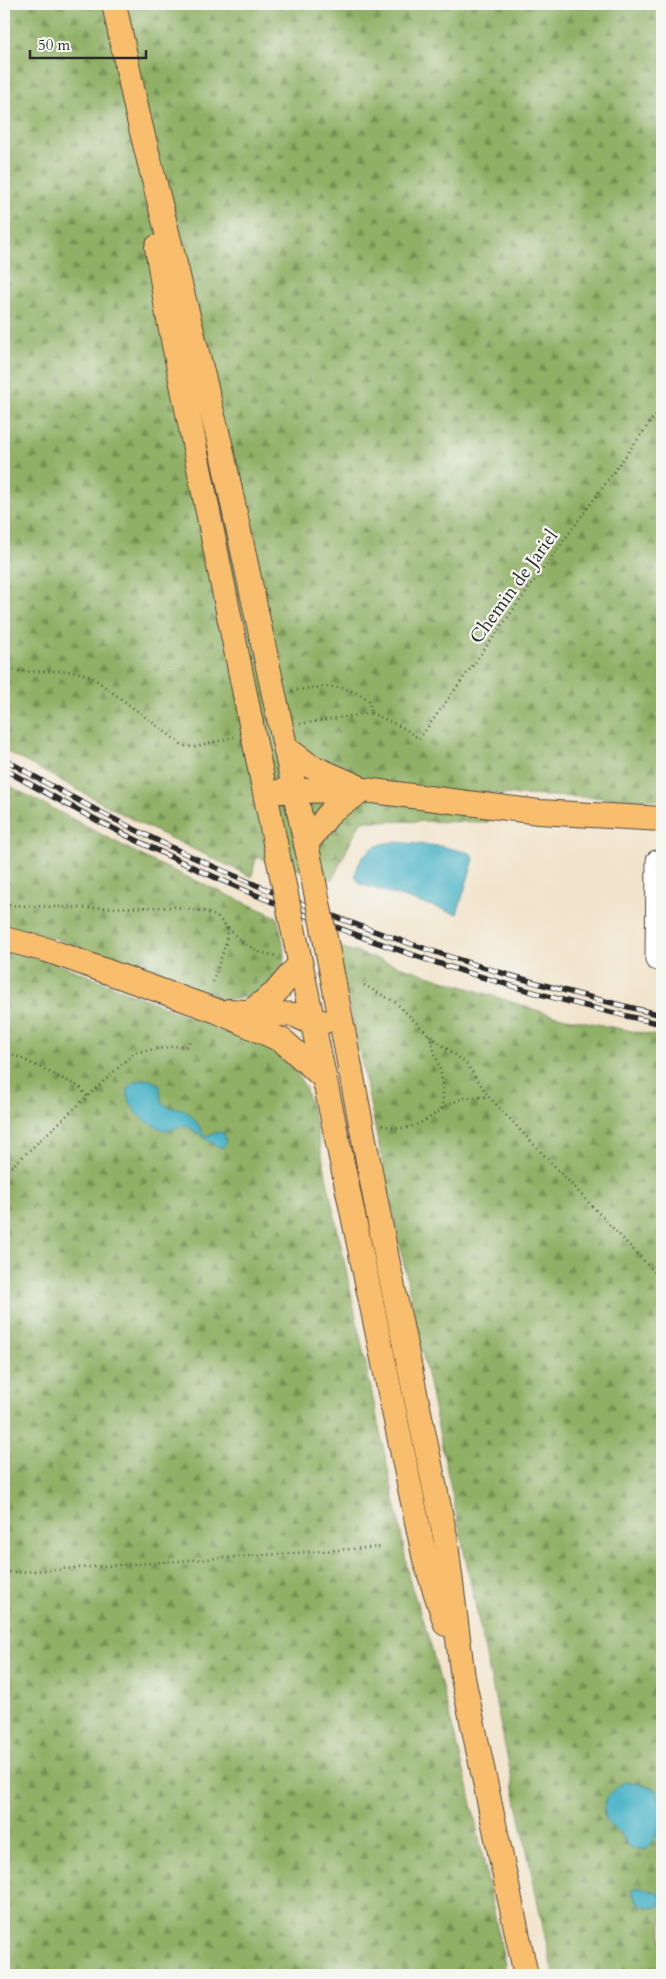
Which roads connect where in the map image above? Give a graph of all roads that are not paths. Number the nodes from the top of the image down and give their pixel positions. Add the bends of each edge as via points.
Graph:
1 (114, 4) edge
2 (138, 116) junction
3 (287, 749) junction
4 (365, 790) junction
5 (265, 791) junction
6 (294, 791) junction
7 (662, 819) edge
8 (306, 844) junction
9 (662, 860) edge
10 (4, 938) edge
11 (291, 956) junction
12 (662, 962) edge
13 (217, 1011) junction
14 (250, 1012) junction
15 (340, 1019) junction
16 (314, 1024) junction
17 (283, 1041) junction
18 (322, 1076) junction
19 (463, 1678) junction
20 (526, 1975) edge

1 - 2 main road
2 - 3 main road via 221,448
2 - 5 main road via 166,310
3 - 4 main road via 310,766
3 - 6 main road
4 - 6 main road
4 - 7 main road via 539,812
4 - 8 main road via 332,810
5 - 6 main road
5 - 11 main road, bridge via 278,857
6 - 8 main road
8 - 15 main road, bridge
9 - 12 lane via 656,860 655,960
10 - 13 main road via 47,950
11 - 14 main road via 275,993
11 - 16 main road
13 - 14 main road
13 - 17 main road
14 - 16 main road via 296,1015
15 - 16 main road
15 - 19 main road via 445,1536
16 - 17 main road via 304,1034
16 - 18 main road
17 - 18 main road
18 - 19 main road via 425,1560
19 - 20 main road

